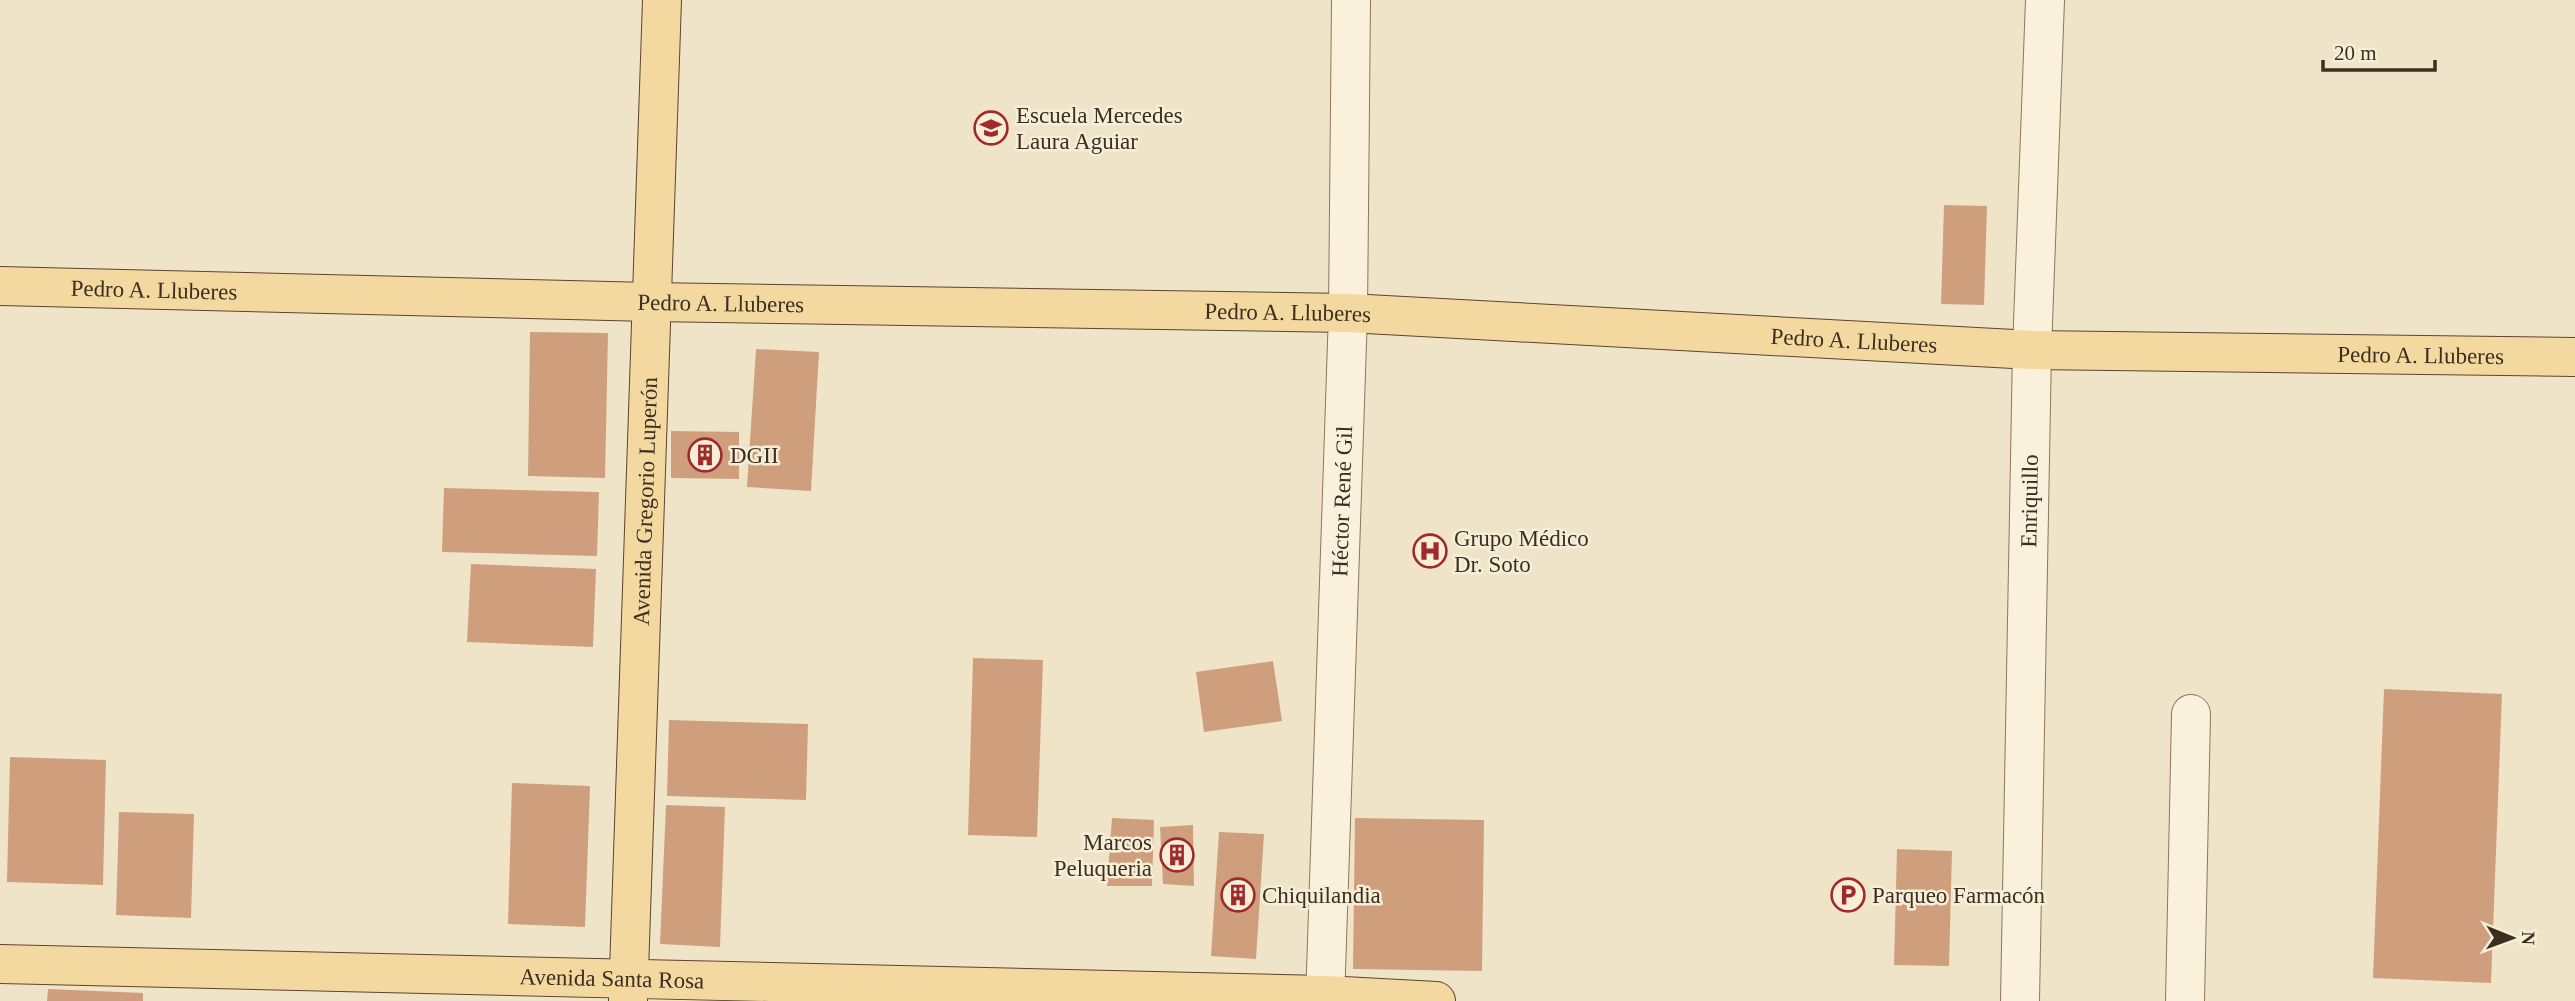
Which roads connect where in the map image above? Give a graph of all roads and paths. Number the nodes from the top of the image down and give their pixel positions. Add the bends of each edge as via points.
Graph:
1 (662, 0) edge
2 (1351, 0) edge
3 (2045, 0) edge
4 (0, 286) edge
5 (650, 302) junction
6 (1348, 313) junction
7 (2032, 350) junction
8 (2575, 357) edge
9 (2191, 714) dead end
10 (0, 964) edge
11 (628, 990) edge
12 (1325, 998) edge
13 (1436, 1001) edge
14 (2020, 1001) edge
15 (2185, 1001) edge

1 - 5 main road, Avenida Gregorio Luperón
2 - 6 street, Héctor René Gil
3 - 7 street, Enriquillo
4 - 5 main road, Pedro A. Lluberes
5 - 6 main road, Pedro A. Lluberes
5 - 11 main road, Avenida Gregorio Luperón
6 - 7 main road, Pedro A. Lluberes
6 - 12 street, Héctor René Gil
7 - 8 main road, Pedro A. Lluberes
7 - 14 street, Enriquillo
9 - 15 street
10 - 11 main road, Avenida Santa Rosa
11 - 12 main road, Avenida Santa Rosa
12 - 13 main road, Avenida Santa Rosa

